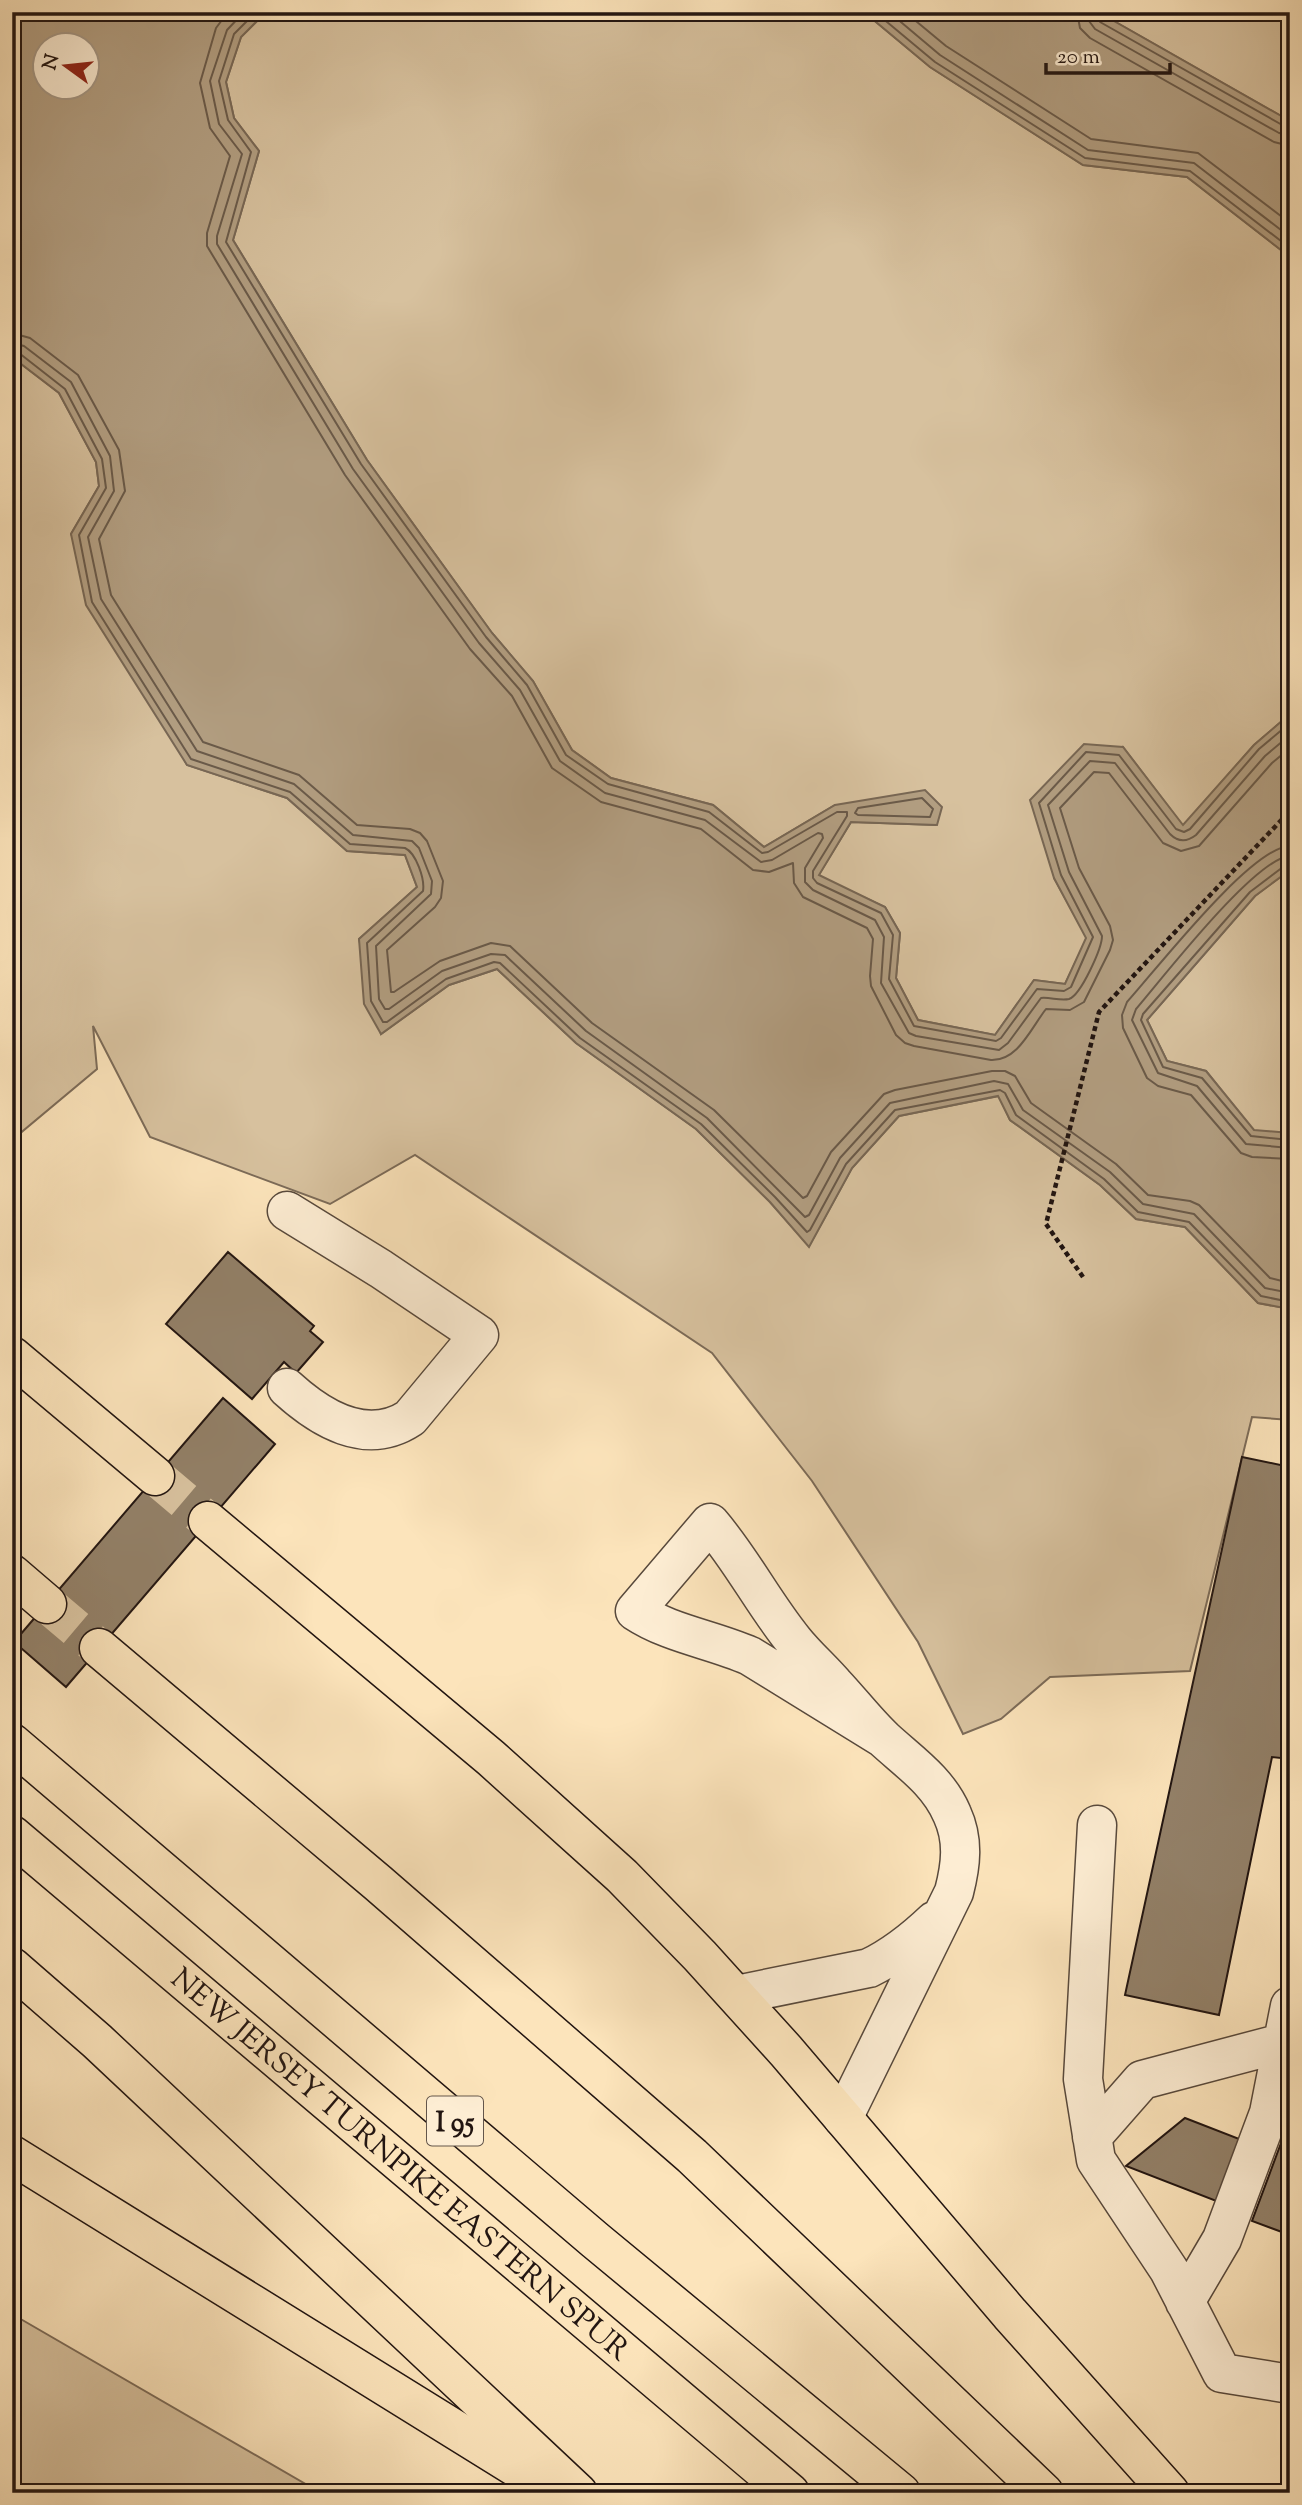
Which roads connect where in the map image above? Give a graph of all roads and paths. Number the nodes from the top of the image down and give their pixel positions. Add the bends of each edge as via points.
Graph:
1 (1290, 811) edge
2 (287, 1211) dead end
3 (1083, 1277) dead end
4 (12, 1356) edge
5 (287, 1388) dead end
6 (155, 1476) tunnel mouth
7 (208, 1521) tunnel mouth
8 (12, 1574) edge
9 (47, 1604) tunnel mouth
10 (99, 1648) tunnel mouth
11 (883, 1738) junction
12 (12, 1744) edge
13 (1097, 1825) dead end
14 (12, 1835) edge
15 (948, 1907) junction
16 (12, 1967) edge
17 (736, 1995) junction
18 (1290, 2006) edge
19 (1282, 2043) junction
20 (843, 2118) junction
21 (1092, 2137) junction
22 (12, 2155) edge
23 (1185, 2302) junction
24 (1290, 2384) edge
25 (557, 2493) edge
26 (578, 2493) edge
27 (790, 2493) edge
28 (901, 2493) edge
29 (1044, 2493) edge
30 (1170, 2493) edge

1 - 3 path via 1099,1012 1046,1224
2 - 5 street via 479,1335 410,1418 397,1427 353,1429 318,1413
4 - 6 highway
7 - 17 highway via 491,1758 622,1877
8 - 9 highway
10 - 29 highway via 692,2156
11 - 11 street via 750,1656 653,1623 635,1611 710,1523 795,1642
11 - 15 street via 926,1776 952,1814 961,1855
12 - 28 highway, I 95 via 605,2249
13 - 21 street via 1083,2079
14 - 27 highway, NEW JERSEY TURNPIKE EASTERN SPUR / I 95
15 - 17 street via 904,1948 869,1968
15 - 20 street
16 - 26 highway via 97,2041
17 - 20 highway
18 - 19 street
19 - 21 street via 1142,2080
19 - 23 street via 1269,2112 1222,2239
20 - 30 highway
21 - 23 street via 1096,2160
22 - 25 highway
23 - 24 street via 1222,2373

